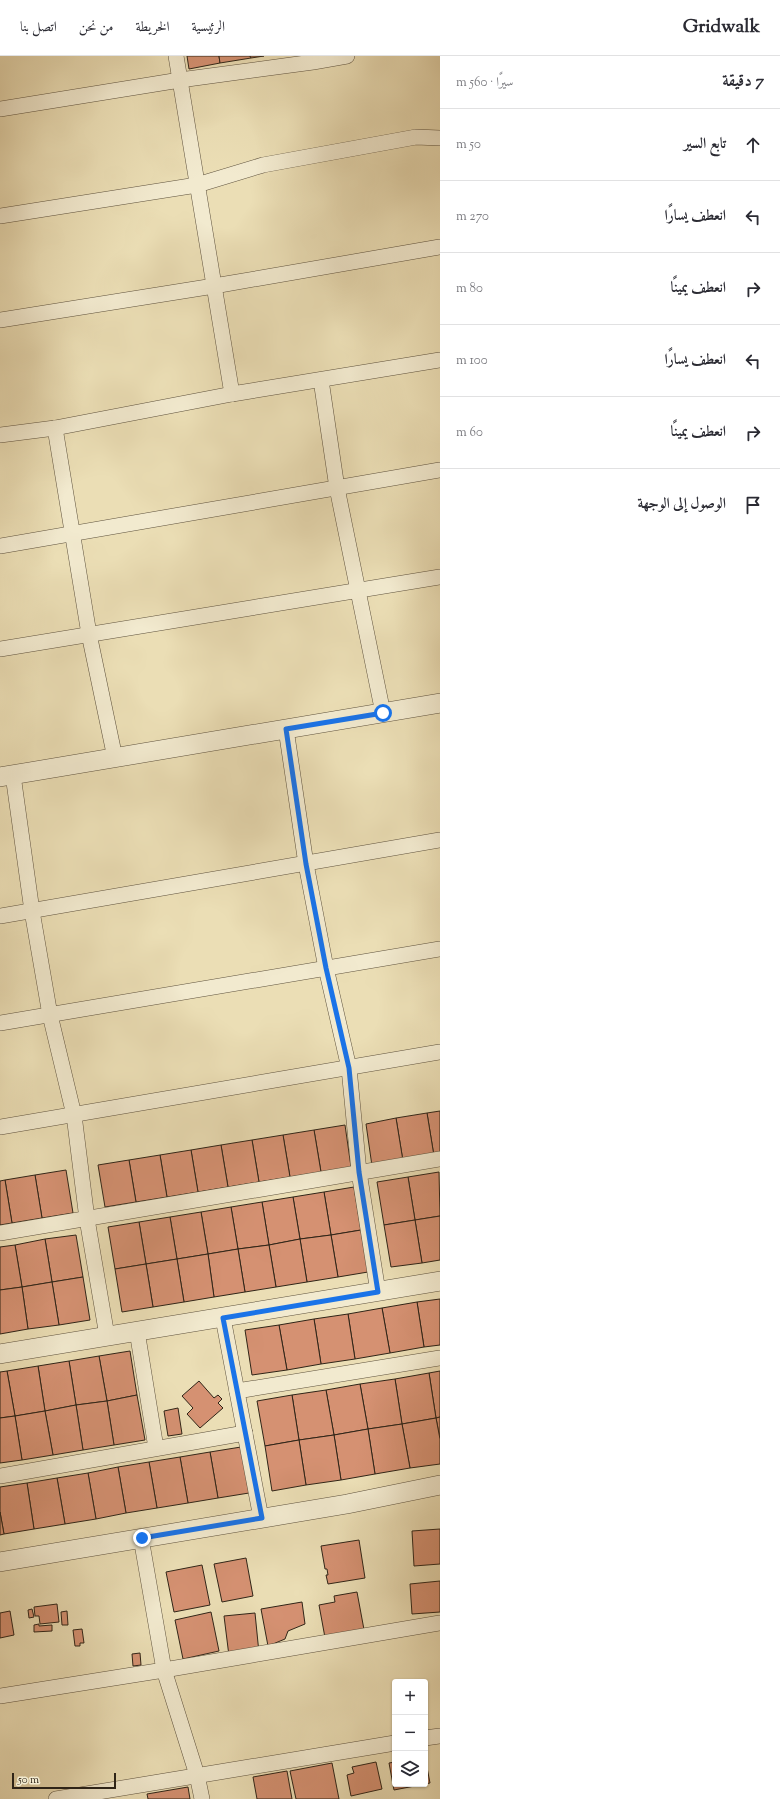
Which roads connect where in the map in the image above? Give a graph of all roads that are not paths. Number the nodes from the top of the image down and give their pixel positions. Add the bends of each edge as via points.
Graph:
1 (176, 56) edge
2 (347, 56) edge
3 (180, 80) junction
4 (0, 109) edge
5 (440, 138) edge
6 (197, 185) junction
7 (0, 216) edge
8 (440, 247) edge
9 (214, 286) junction
10 (0, 320) edge
11 (440, 360) edge
12 (321, 380) junction
13 (232, 394) junction
14 (55, 428) junction
15 (0, 435) edge
16 (440, 470) edge
17 (337, 488) junction
18 (72, 534) junction
19 (0, 546) edge
20 (440, 577) edge
21 (359, 591) junction
22 (89, 634) junction
23 (0, 649) edge
24 (440, 703) edge
25 (383, 713) junction
26 (286, 729) junction
27 (115, 758) junction
28 (7, 776) edge
29 (440, 840) edge
30 (306, 864) junction
31 (32, 911) junction
32 (0, 916) edge
33 (440, 949) edge
34 (326, 968) junction
35 (50, 1015) junction
36 (0, 1023) edge
37 (440, 1052) edge
38 (349, 1068) junction
39 (74, 1115) junction
40 (0, 1127) edge
41 (440, 1159) edge
42 (359, 1172) junction
43 (87, 1219) junction
44 (0, 1233) edge
45 (440, 1281) edge
46 (378, 1292) junction
47 (223, 1318) junction
48 (137, 1331) junction
49 (108, 1336) junction
50 (0, 1354) edge
51 (440, 1358) edge
52 (237, 1391) junction
53 (245, 1433) junction
54 (156, 1448) junction
55 (0, 1476) edge
56 (440, 1485) edge
57 (262, 1518) junction
58 (142, 1538) junction
59 (0, 1562) edge
60 (440, 1623) edge
61 (164, 1670) junction
62 (0, 1696) edge
63 (440, 1736) edge
64 (428, 1738) edge
65 (392, 1743) edge
66 (197, 1775) junction
67 (56, 1799) edge
68 (202, 1799) edge

1 - 3 street
2 - 3 street
3 - 4 street
3 - 6 street
5 - 6 street via 416,137 263,165
6 - 7 street
6 - 9 street
8 - 9 street
9 - 10 street
9 - 13 street
11 - 12 street
12 - 13 street
12 - 17 street
13 - 14 street
14 - 15 street
14 - 18 street
16 - 17 street
17 - 18 street
17 - 21 street
18 - 19 street
18 - 22 street
20 - 21 street
21 - 22 street
21 - 25 street
22 - 23 street
22 - 27 street
24 - 25 street
25 - 26 street
26 - 27 street
26 - 30 street
27 - 28 street
28 - 31 street
29 - 30 street
30 - 31 street
30 - 34 street
31 - 32 street
31 - 35 street
33 - 34 street
34 - 35 street
34 - 38 street
35 - 36 street
35 - 39 street
37 - 38 street
38 - 39 street
38 - 42 street
39 - 40 street
39 - 43 street
41 - 42 street
42 - 43 street
42 - 46 street
43 - 44 street
43 - 49 street
45 - 46 street
46 - 47 street
47 - 48 street
47 - 52 street
48 - 49 street
48 - 54 street
49 - 50 street
51 - 52 street
52 - 53 street
53 - 54 street
53 - 57 street
54 - 55 street
56 - 57 street
57 - 58 street
58 - 59 street
58 - 61 street
60 - 61 street
61 - 62 street
61 - 66 street
63 - 64 street
65 - 66 street
66 - 67 street
66 - 68 street

